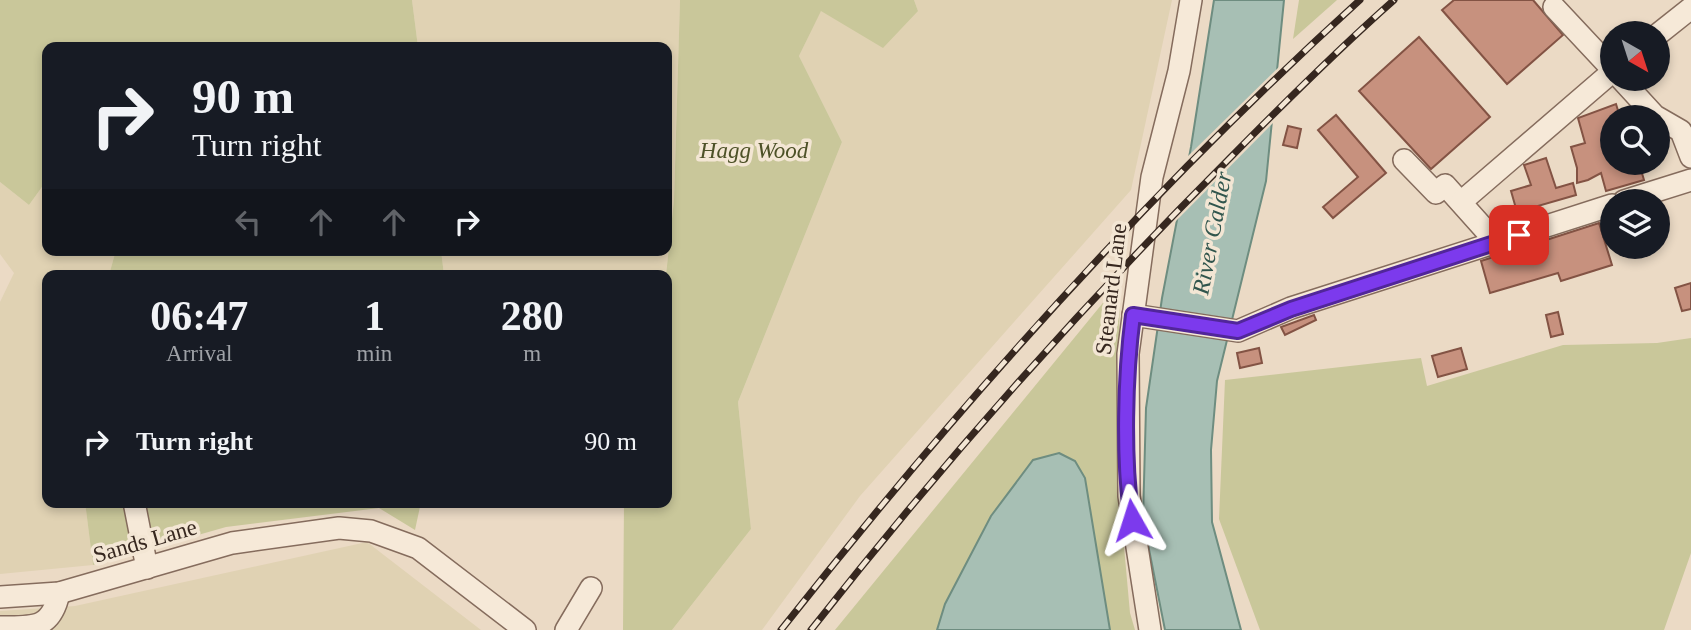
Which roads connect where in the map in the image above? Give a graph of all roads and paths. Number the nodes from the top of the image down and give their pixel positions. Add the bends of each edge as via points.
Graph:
1 (1191, 0) edge
2 (1554, 6) dead end
3 (1691, 8) edge
4 (1670, 25) edge
5 (1600, 57) edge
6 (1600, 80) edge
7 (1632, 91) edge
8 (1691, 157) edge
9 (1404, 160) dead end
10 (1691, 180) edge
11 (1662, 189) edge
12 (1461, 202) junction
13 (1600, 209) edge
14 (1496, 242) junction
15 (1139, 316) junction
16 (135, 508) edge
17 (147, 568) junction
18 (591, 588) dead end
19 (60, 593) junction
20 (0, 597) edge
21 (0, 627) edge
22 (525, 630) edge
23 (566, 630) edge
24 (1150, 630) edge

1 - 15 street, Steanard Lane via 1179,71 1152,177
2 - 5 street
3 - 4 street
6 - 12 street
7 - 8 street via 1655,116 1681,131
9 - 12 street via 1436,193 1445,185
10 - 11 street
12 - 14 street
13 - 14 street
14 - 15 street via 1291,309 1238,331
15 - 24 street, Steanard Lane via 1128,354 1129,496
16 - 17 street
17 - 19 street, Sands Lane
17 - 22 street, Sands Lane via 232,543 340,528 371,531 418,548
18 - 23 street
19 - 20 street, Sands Lane
19 - 21 street via 48,620 32,627

